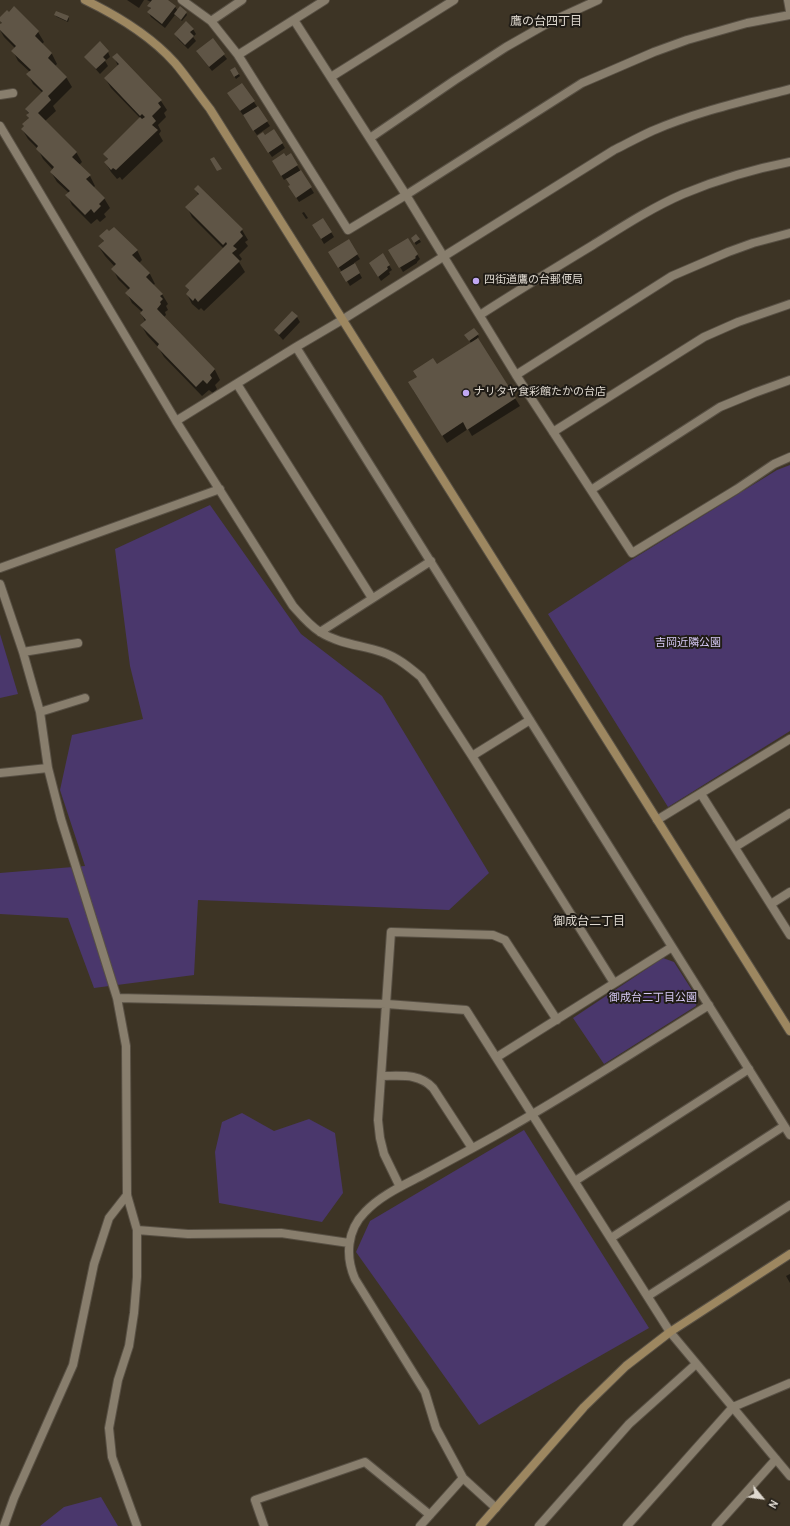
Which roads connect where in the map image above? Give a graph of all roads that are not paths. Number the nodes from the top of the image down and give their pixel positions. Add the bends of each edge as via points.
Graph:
1 (85, 0) edge
2 (182, 0) edge
3 (242, 0) edge
4 (325, 0) edge
5 (454, 0) edge
6 (598, 0) edge
7 (788, 0) edge
8 (790, 11) edge
9 (790, 15) edge
10 (294, 20) junction
11 (211, 22) junction
12 (238, 55) junction
13 (331, 77) junction
14 (790, 89) edge
15 (13, 93) dead end
16 (0, 95) edge
17 (0, 126) edge
18 (370, 138) junction
19 (790, 162) edge
20 (406, 195) junction
21 (790, 233) edge
22 (443, 257) junction
23 (790, 304) edge
24 (480, 315) junction
25 (342, 320) junction
26 (296, 347) junction
27 (516, 375) junction
28 (790, 380) edge
29 (237, 384) junction
30 (176, 421) junction
31 (553, 432) junction
32 (790, 457) edge
33 (220, 489) junction
34 (591, 490) junction
35 (431, 561) junction
36 (0, 568) edge
37 (0, 584) edge
38 (372, 598) junction
39 (320, 632) junction
40 (78, 643) dead end
41 (23, 652) junction
42 (85, 698) dead end
43 (40, 712) junction
44 (530, 720) junction
45 (790, 739) edge
46 (472, 756) junction
47 (48, 768) junction
48 (0, 773) edge
49 (701, 794) junction
50 (790, 813) edge
51 (657, 820) junction
52 (735, 847) junction
53 (790, 892) edge
54 (771, 904) junction
55 (790, 935) edge
56 (672, 946) junction
57 (614, 983) junction
58 (117, 998) junction
59 (387, 1004) junction
60 (709, 1004) junction
61 (557, 1020) junction
62 (790, 1031) edge
63 (497, 1057) junction
64 (749, 1069) junction
65 (382, 1076) junction
66 (532, 1115) junction
67 (784, 1126) junction
68 (790, 1135) edge
69 (472, 1148) junction
70 (575, 1181) junction
71 (400, 1187) junction
72 (127, 1195) junction
73 (790, 1204) edge
74 (137, 1230) junction
75 (611, 1238) junction
76 (349, 1243) junction
77 (790, 1254) edge
78 (648, 1296) junction
79 (670, 1332) junction
80 (696, 1364) junction
81 (790, 1383) edge
82 (733, 1407) junction
83 (776, 1459) junction
84 (790, 1476) edge
85 (463, 1478) junction
86 (496, 1508) junction
87 (430, 1515) junction
88 (4, 1526) edge
89 (137, 1526) edge
90 (264, 1526) edge
91 (420, 1526) edge
92 (480, 1526) edge
93 (539, 1526) edge
94 (627, 1526) edge
95 (716, 1526) edge

1 - 25 street via 132,25 174,62 210,109
2 - 11 street
3 - 11 street
4 - 10 street
5 - 13 street
6 - 18 street via 550,22 506,47
7 - 8 street
9 - 20 street via 747,23 687,40 582,83
10 - 12 street
10 - 13 street
11 - 12 street
12 - 20 street via 348,230
13 - 18 street
14 - 22 street via 714,109 652,131 614,150
15 - 16 street
17 - 30 street
18 - 20 street
19 - 24 street via 719,181 658,206
20 - 22 street
21 - 27 street via 728,252 672,276
22 - 24 street
22 - 25 street
23 - 31 street via 704,337
24 - 27 street
25 - 26 street
25 - 51 street
26 - 29 street
26 - 35 street
27 - 31 street
28 - 34 street via 720,407
29 - 30 street
29 - 38 street
30 - 33 street
31 - 34 street
32 - 34 street via 774,464 632,553
33 - 36 street
33 - 39 street via 293,606
35 - 38 street
35 - 44 street
37 - 41 street
38 - 39 street
39 - 46 street via 346,644 382,652 410,668 421,677
40 - 41 street
41 - 43 street
42 - 43 street
43 - 47 street
44 - 46 street
44 - 56 street
45 - 49 street
46 - 57 street
47 - 48 street
47 - 58 street via 61,819
49 - 51 street
49 - 52 street
50 - 52 street
51 - 62 street
52 - 54 street
53 - 54 street
54 - 55 street
56 - 57 street
56 - 60 street
57 - 61 street
58 - 59 street
58 - 72 street via 126,1046
59 - 61 street via 391,932 493,935 505,940
59 - 63 street via 466,1010
59 - 65 street
60 - 64 street
60 - 66 street
61 - 63 street
63 - 66 street
64 - 67 street
64 - 70 street
65 - 69 street via 417,1077 427,1081
65 - 71 street via 378,1120 380,1138 384,1154
66 - 69 street
66 - 70 street
67 - 68 street
67 - 75 street
69 - 71 street
70 - 75 street
71 - 76 street via 364,1212
72 - 74 street
72 - 88 street via 109,1218 94,1264 73,1365
73 - 78 street
74 - 76 street via 188,1234 281,1233
74 - 89 street via 134,1313 129,1346 118,1380 109,1428 112,1457
75 - 78 street
76 - 85 street via 348,1257 355,1279 425,1392 436,1428
77 - 79 street
78 - 79 street
79 - 80 street
79 - 86 street via 626,1366 584,1407
80 - 82 street
80 - 93 street via 629,1424
81 - 82 street
82 - 83 street
82 - 94 street
83 - 84 street
83 - 95 street
85 - 86 street
85 - 87 street
86 - 92 street
87 - 90 street via 365,1462 255,1500
87 - 91 street

